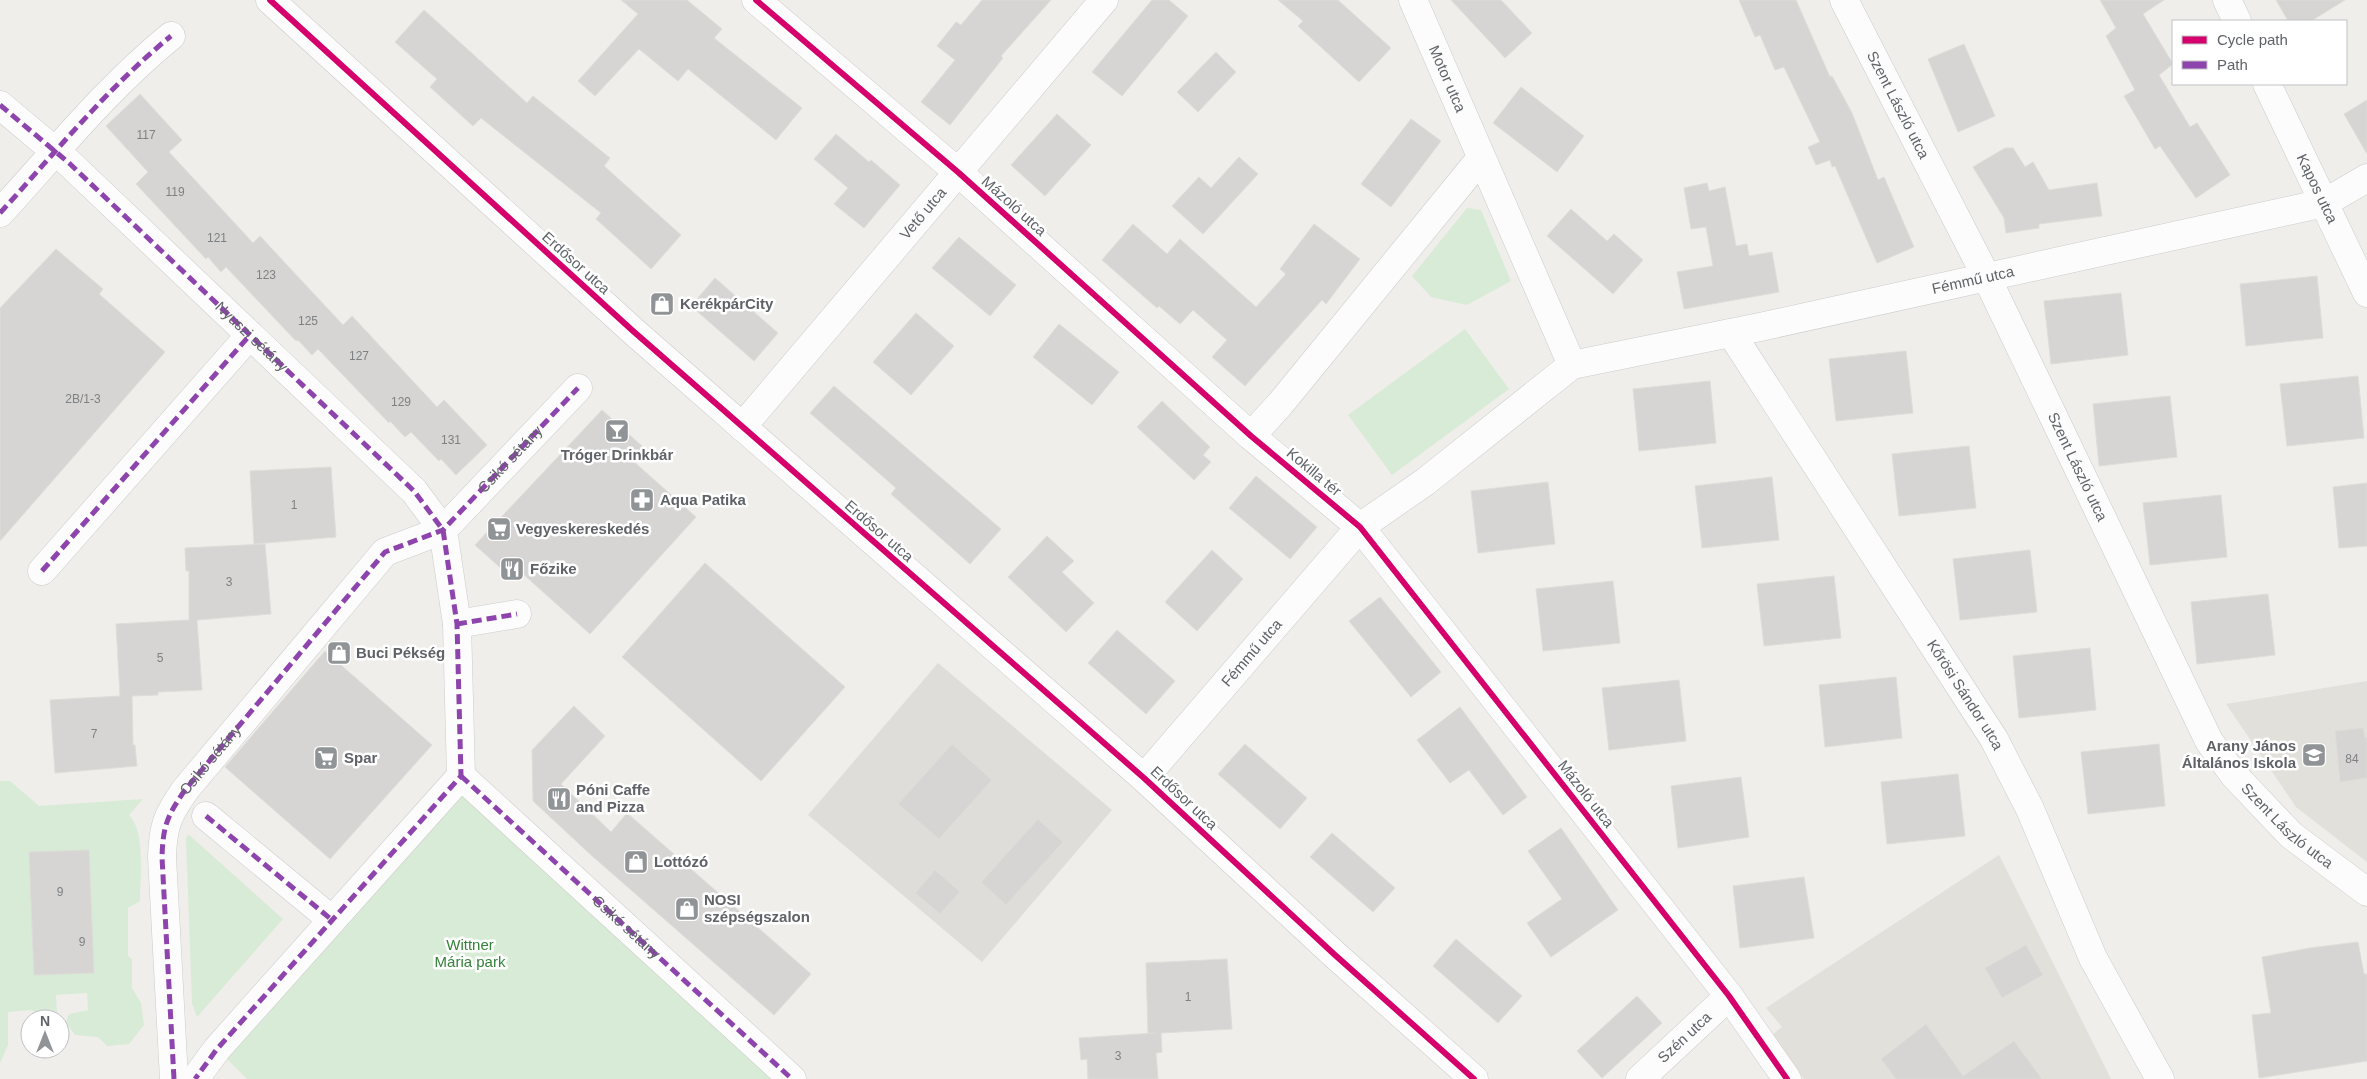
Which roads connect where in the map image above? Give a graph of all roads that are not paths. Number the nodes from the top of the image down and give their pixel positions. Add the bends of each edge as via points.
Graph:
1 (270, 0) edge
2 (756, 0) edge
3 (1104, 0) edge
4 (1413, 0) edge
5 (1844, 0) edge
6 (2227, 0) edge
7 (2237, 20) edge
8 (171, 36) dead end
9 (2267, 85) edge
10 (0, 105) edge
11 (55, 150) junction
12 (1481, 158) junction
13 (958, 173) junction
14 (2367, 178) edge
15 (2324, 203) junction
16 (0, 213) edge
17 (1987, 278) junction
18 (2367, 293) edge
19 (1731, 333) junction
20 (250, 335) junction
21 (1572, 365) junction
22 (578, 388) dead end
23 (742, 427) junction
24 (1251, 436) junction
25 (1360, 527) junction
26 (443, 530) junction
27 (42, 572) dead end
28 (517, 614) dead end
29 (457, 624) junction
30 (461, 776) junction
31 (1144, 778) junction
32 (206, 816) dead end
33 (2367, 892) edge
34 (332, 920) junction
35 (1729, 996) junction
36 (174, 1079) edge
37 (195, 1079) edge
38 (792, 1079) edge
39 (1474, 1079) edge
40 (1640, 1079) edge
41 (1787, 1079) edge
42 (2160, 1079) edge

1 - 23 street, Erdősor utca
2 - 13 street, Mázoló utca
3 - 13 street, Vető utca
4 - 12 street, Motor utca
5 - 17 street, Szent László utca
6 - 7 street
8 - 11 street via 140,62
9 - 15 street, Kapos utca
10 - 11 street, Nyuszi sétány
11 - 16 street
11 - 20 street, Nyuszi sétány
12 - 21 street
12 - 24 street
13 - 23 street, Vető utca
13 - 24 street, Mázoló utca
14 - 15 street, Fémmű utca
15 - 17 street, Fémmű utca
15 - 18 street, Kapos utca
17 - 19 street, Fémmű utca
17 - 33 street, Szent László utca via 2209,741 2234,775 2291,835
19 - 21 street, Fémmű utca
19 - 42 street, Kőrösi Sándor utca via 1994,739 2030,809 2093,958
20 - 26 street, Nyuszi sétány via 414,491
20 - 27 street
21 - 25 street via 1425,482
22 - 26 street, Csikó sétány
23 - 31 street, Erdősor utca
24 - 25 street, Kokilla tér
25 - 31 street, Fémmű utca
25 - 35 street, Mázoló utca
26 - 29 street
26 - 36 street, Csikó sétány via 385,552 172,809 163,830 162,857
28 - 29 street
29 - 30 street
30 - 34 street
30 - 38 street, Csikó sétány
31 - 39 street, Erdősor utca
32 - 34 street
34 - 37 street via 217,1049
35 - 40 street, Szén utca
35 - 41 street, Mázoló utca

